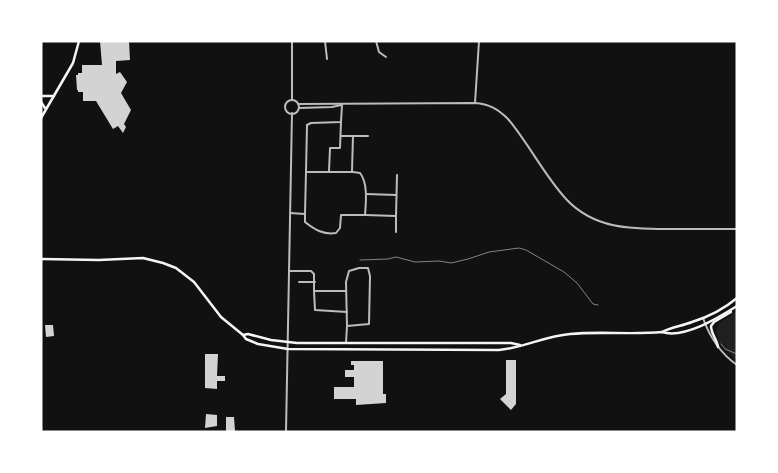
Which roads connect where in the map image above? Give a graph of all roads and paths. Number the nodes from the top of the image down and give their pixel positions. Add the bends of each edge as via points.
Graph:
1 (79, 41) edge
2 (292, 41) edge
3 (325, 41) edge
4 (376, 41) edge
5 (479, 41) edge
6 (386, 58) dead end
7 (327, 59) dead end
8 (41, 96) edge
9 (54, 96) junction
10 (292, 100) junction
11 (41, 102) edge
12 (475, 103) junction
13 (298, 104) junction
14 (341, 105) junction
15 (299, 108) junction
16 (45, 110) junction
17 (292, 113) junction
18 (41, 118) edge
19 (341, 122) junction
20 (341, 136) junction
21 (353, 136) junction
22 (368, 136) dead end
23 (306, 172) junction
24 (329, 172) junction
25 (352, 172) junction
26 (397, 175) dead end
27 (366, 194) junction
28 (397, 195) junction
29 (290, 213) junction
30 (304, 214) junction
31 (365, 215) junction
32 (396, 216) junction
33 (737, 229) edge
34 (396, 232) dead end
35 (41, 259) edge
36 (360, 260) dead end
37 (289, 271) junction
38 (299, 282) dead end
39 (315, 282) junction
40 (314, 291) junction
41 (346, 291) junction
42 (737, 298) edge
43 (598, 305) dead end
44 (737, 307) edge
45 (346, 312) junction
46 (702, 318) junction
47 (704, 323) junction
48 (347, 326) junction
49 (662, 332) junction
50 (243, 335) junction
51 (288, 342) junction
52 (346, 343) junction
53 (721, 344) dead end
54 (522, 345) junction
55 (718, 347) junction
56 (288, 349) junction
57 (737, 354) edge
58 (737, 365) edge
59 (286, 432) edge

1 - 9 main road via 73,63
2 - 10 street
3 - 7 street
4 - 6 street via 378,52
5 - 12 street
8 - 9 main road
9 - 16 main road
10 - 13 street
10 - 17 street via 285,107
11 - 16 main road
12 - 14 street
12 - 33 street via 496,108 508,119 562,194 593,219 634,229
13 - 14 street
13 - 15 street
14 - 15 street
14 - 19 street
15 - 17 street
16 - 18 main road
17 - 29 street
19 - 20 street
19 - 23 street via 307,125
20 - 21 street
20 - 24 street via 340,148 330,148
21 - 22 street
21 - 25 street
23 - 24 street
23 - 30 street
24 - 25 street
25 - 27 street via 360,173 364,178
26 - 28 street
27 - 28 street
27 - 31 street
28 - 32 street
29 - 30 street
29 - 37 street
30 - 31 street via 305,222 329,234 340,228 341,215
31 - 32 street
32 - 34 street
35 - 50 main road via 143,258 176,268 194,282 221,317
36 - 43 path via 396,257 415,262 451,262 519,248 564,272 593,304
37 - 39 street via 310,270
37 - 51 street
38 - 39 street
39 - 40 street
40 - 41 street
40 - 45 street via 315,310
41 - 45 street
41 - 48 street via 349,271 368,268 369,324
42 - 46 main road
44 - 47 main road
44 - 55 main road via 711,325
45 - 48 street
46 - 47 street
46 - 49 main road
47 - 49 main road via 678,333
47 - 55 street
48 - 52 street
49 - 54 main road via 569,334
50 - 51 main road
50 - 56 main road via 258,344
51 - 52 main road
51 - 56 street
52 - 54 main road
53 - 57 path
54 - 56 main road via 499,350
55 - 58 street
56 - 59 street

